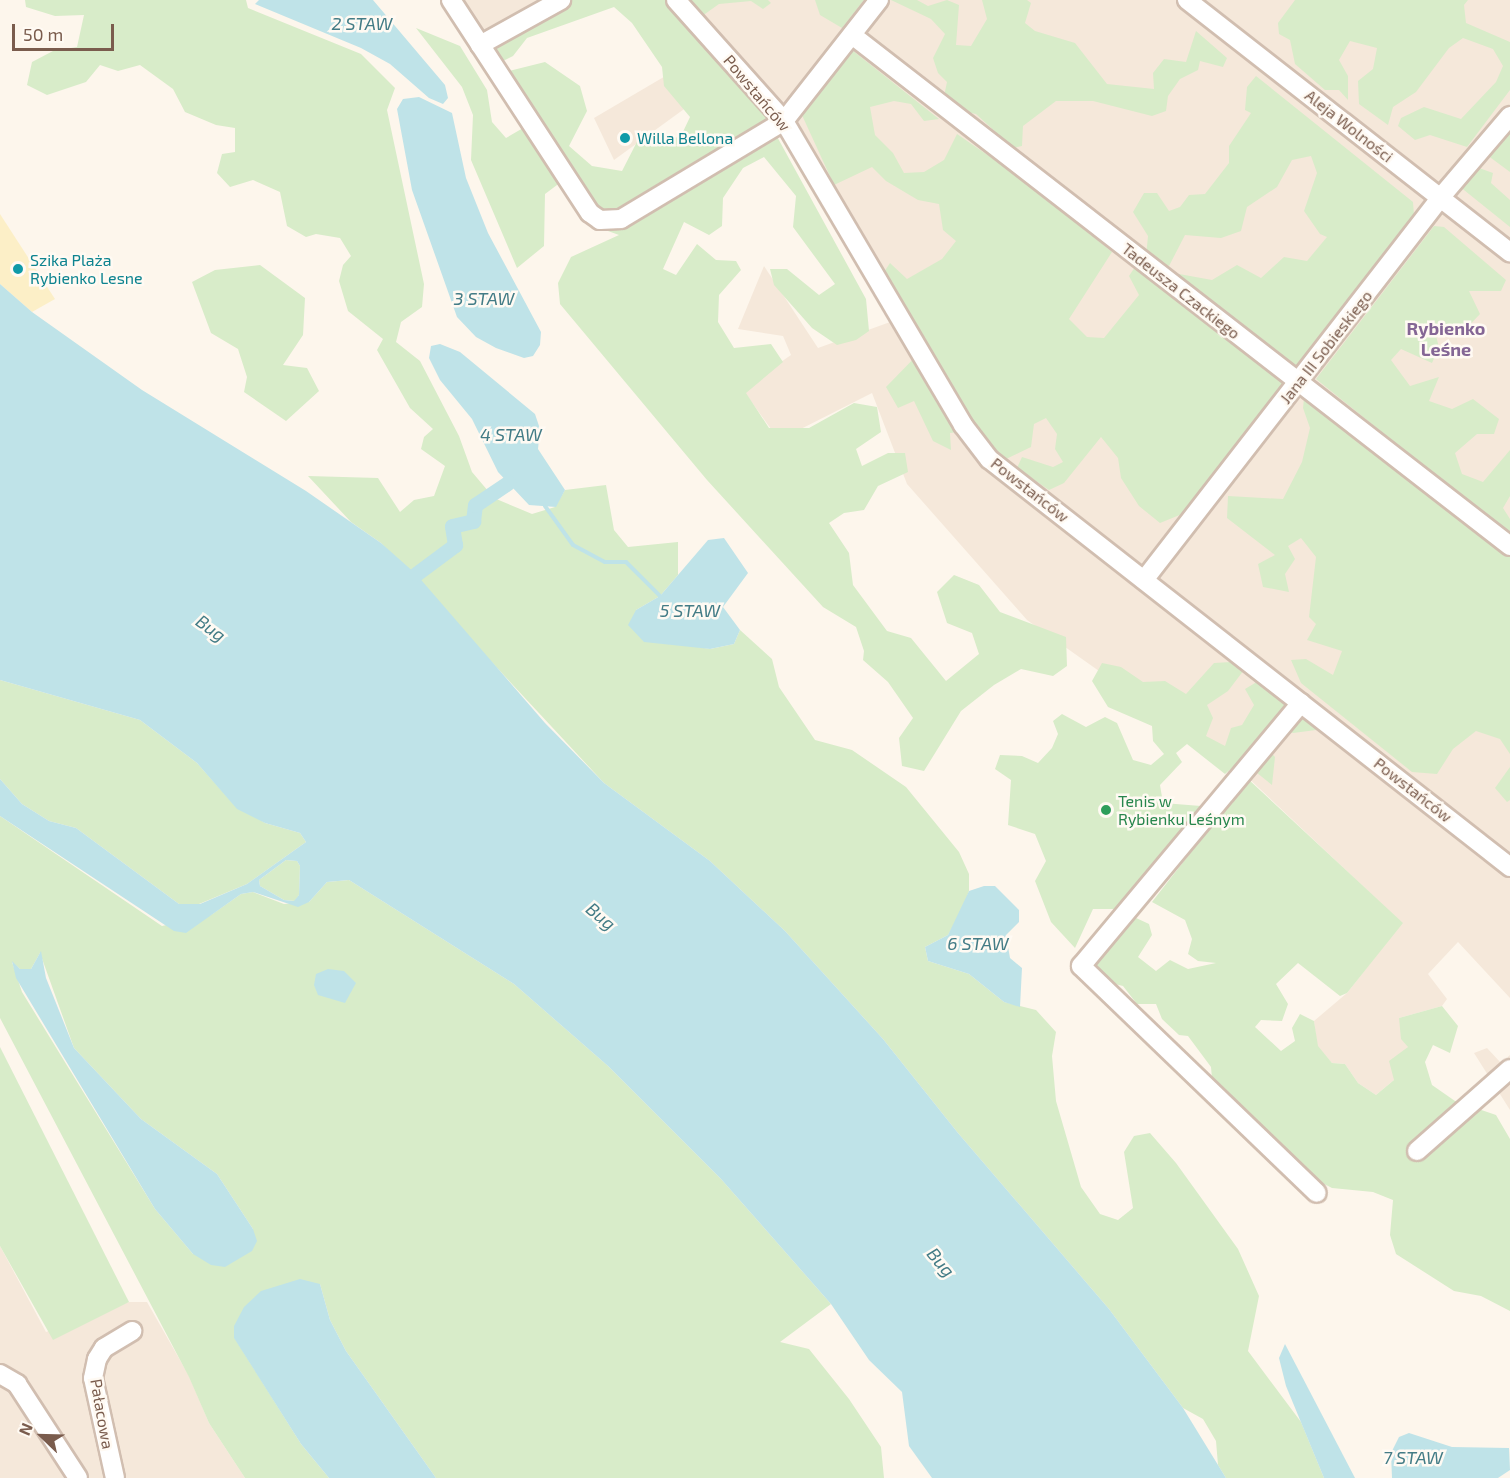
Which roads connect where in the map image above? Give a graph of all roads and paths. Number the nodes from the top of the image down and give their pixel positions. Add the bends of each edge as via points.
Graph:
1 (451, 0) edge
2 (561, 0) edge
3 (676, 0) edge
4 (879, 0) edge
5 (1187, 0) edge
6 (852, 35) junction
7 (480, 45) junction
8 (1510, 116) edge
9 (784, 121) junction
10 (1440, 198) junction
11 (1510, 252) edge
12 (1299, 383) junction
13 (1510, 546) edge
14 (1144, 580) junction
15 (1301, 702) junction
16 (1510, 867) edge
17 (1510, 1069) edge
18 (1417, 1151) dead end
19 (1317, 1193) dead end
20 (132, 1331) dead end
21 (0, 1374) edge
22 (78, 1478) edge
23 (115, 1478) edge

1 - 7 street
2 - 7 street
3 - 9 street, Powstańców
4 - 6 street
5 - 10 street, Aleja Wolności
6 - 9 street
6 - 12 street, Tadeusza Czackiego
7 - 9 street via 590,213 600,220 621,219
8 - 10 street, Jana III Sobieskiego
9 - 14 street, Powstańców via 963,425 989,459
10 - 11 street, Aleja Wolności
10 - 12 street, Jana III Sobieskiego
12 - 13 street, Tadeusza Czackiego
12 - 14 street, Jana III Sobieskiego
14 - 15 street, Powstańców
15 - 16 street, Powstańców
15 - 19 street via 1081,966
17 - 18 street
20 - 23 street, Pałacowa via 104,1347 93,1378
21 - 22 street via 17,1384

